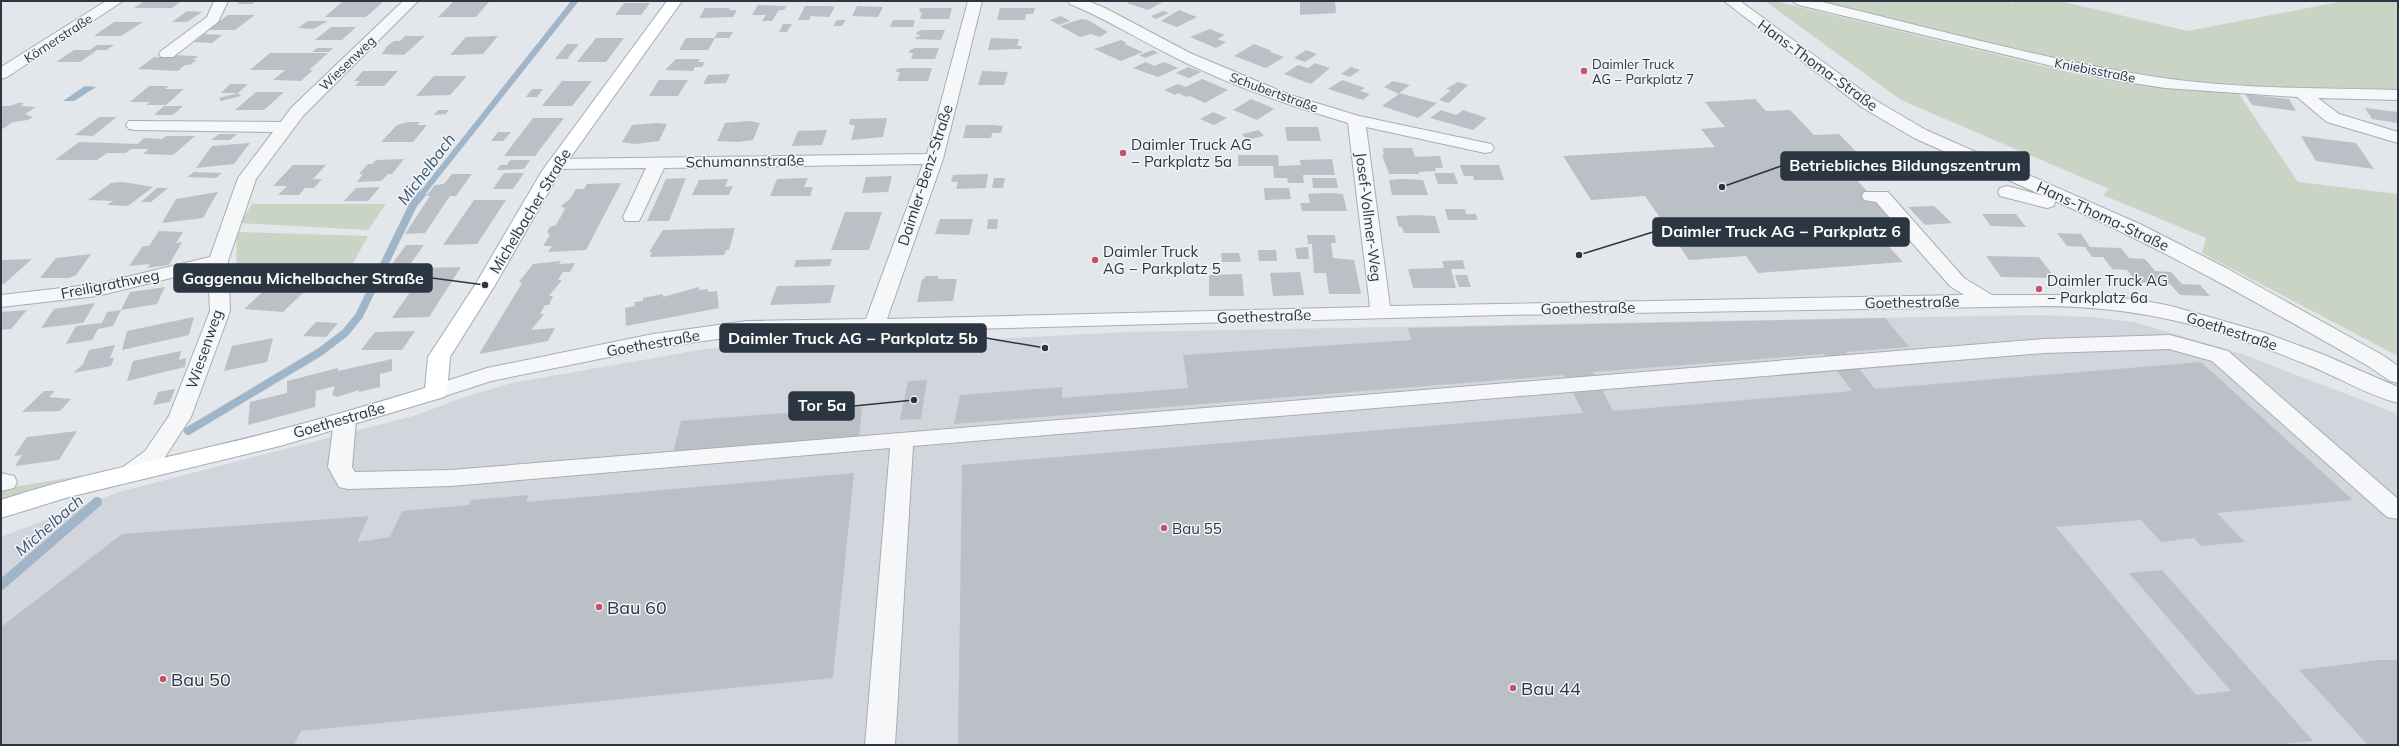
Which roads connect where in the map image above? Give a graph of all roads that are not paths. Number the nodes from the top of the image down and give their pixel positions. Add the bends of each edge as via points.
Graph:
1 (116, 1) edge
2 (222, 1) edge
3 (411, 1) edge
4 (676, 1) edge
5 (975, 1) edge
6 (1075, 1) edge
7 (1731, 1) edge
8 (1799, 1) edge
9 (167, 54) dead end
10 (1, 74) edge
11 (2300, 91) junction
12 (2398, 95) edge
13 (1356, 120) junction
14 (135, 125) dead end
15 (286, 127) junction
16 (2398, 138) edge
17 (1486, 148) dead end
18 (934, 159) junction
19 (658, 162) junction
20 (556, 164) junction
21 (2007, 192) dead end
22 (1871, 196) dead end
23 (632, 217) dead end
24 (2135, 229) junction
25 (218, 261) junction
26 (1, 301) edge
27 (1988, 301) junction
28 (1381, 313) junction
29 (875, 324) junction
30 (2398, 376) edge
31 (436, 392) junction
32 (2398, 396) edge
33 (345, 420) junction
34 (902, 439) junction
35 (131, 473) junction
36 (1, 509) edge
37 (2397, 512) edge
38 (1, 524) edge
39 (880, 745) edge

1 - 10 street, Körnerstraße
2 - 9 street via 213,18
3 - 15 street, Wiesenweg via 297,112
4 - 20 main road, Michelbacher Straße
5 - 18 street, Daimler-Benz-Straße
6 - 13 street, Schubertstraße via 1100,10 1184,56 1232,77 1284,98
7 - 24 street, Hans-Thoma-Straße via 1869,104 1920,134
8 - 11 street, Kniebisstraße via 2102,73 2165,83 2261,91
11 - 12 street, Kniebisstraße
11 - 16 street via 2333,118
13 - 17 street, Schubertstraße
13 - 28 street, Josef-Vollmer-Weg
14 - 15 street
15 - 25 street, Wiesenweg via 247,178
18 - 19 street, Schumannstraße
18 - 29 street, Daimler-Benz-Straße
19 - 20 street, Schumannstraße
19 - 23 street
20 - 31 main road, Michelbacher Straße via 439,357
21 - 24 street
22 - 27 street via 1881,196 1957,282
24 - 30 street, Hans-Thoma-Straße via 2219,272
25 - 26 street, Freiligrathweg via 97,290
25 - 35 street, Wiesenweg via 220,310 180,416 153,457
27 - 28 street, Goethestraße
27 - 32 street, Goethestraße via 2083,300 2170,311 2343,370
28 - 29 street, Goethestraße
29 - 31 street, Goethestraße via 748,328 653,341 487,375
31 - 33 main road, Goethestraße
33 - 34 street via 340,467 348,481 451,478
33 - 35 main road, Goethestraße
34 - 37 street via 2044,346 2170,342 2220,356
34 - 39 street
35 - 36 main road, Goethestraße via 75,485
35 - 38 main road, Goethestraße

